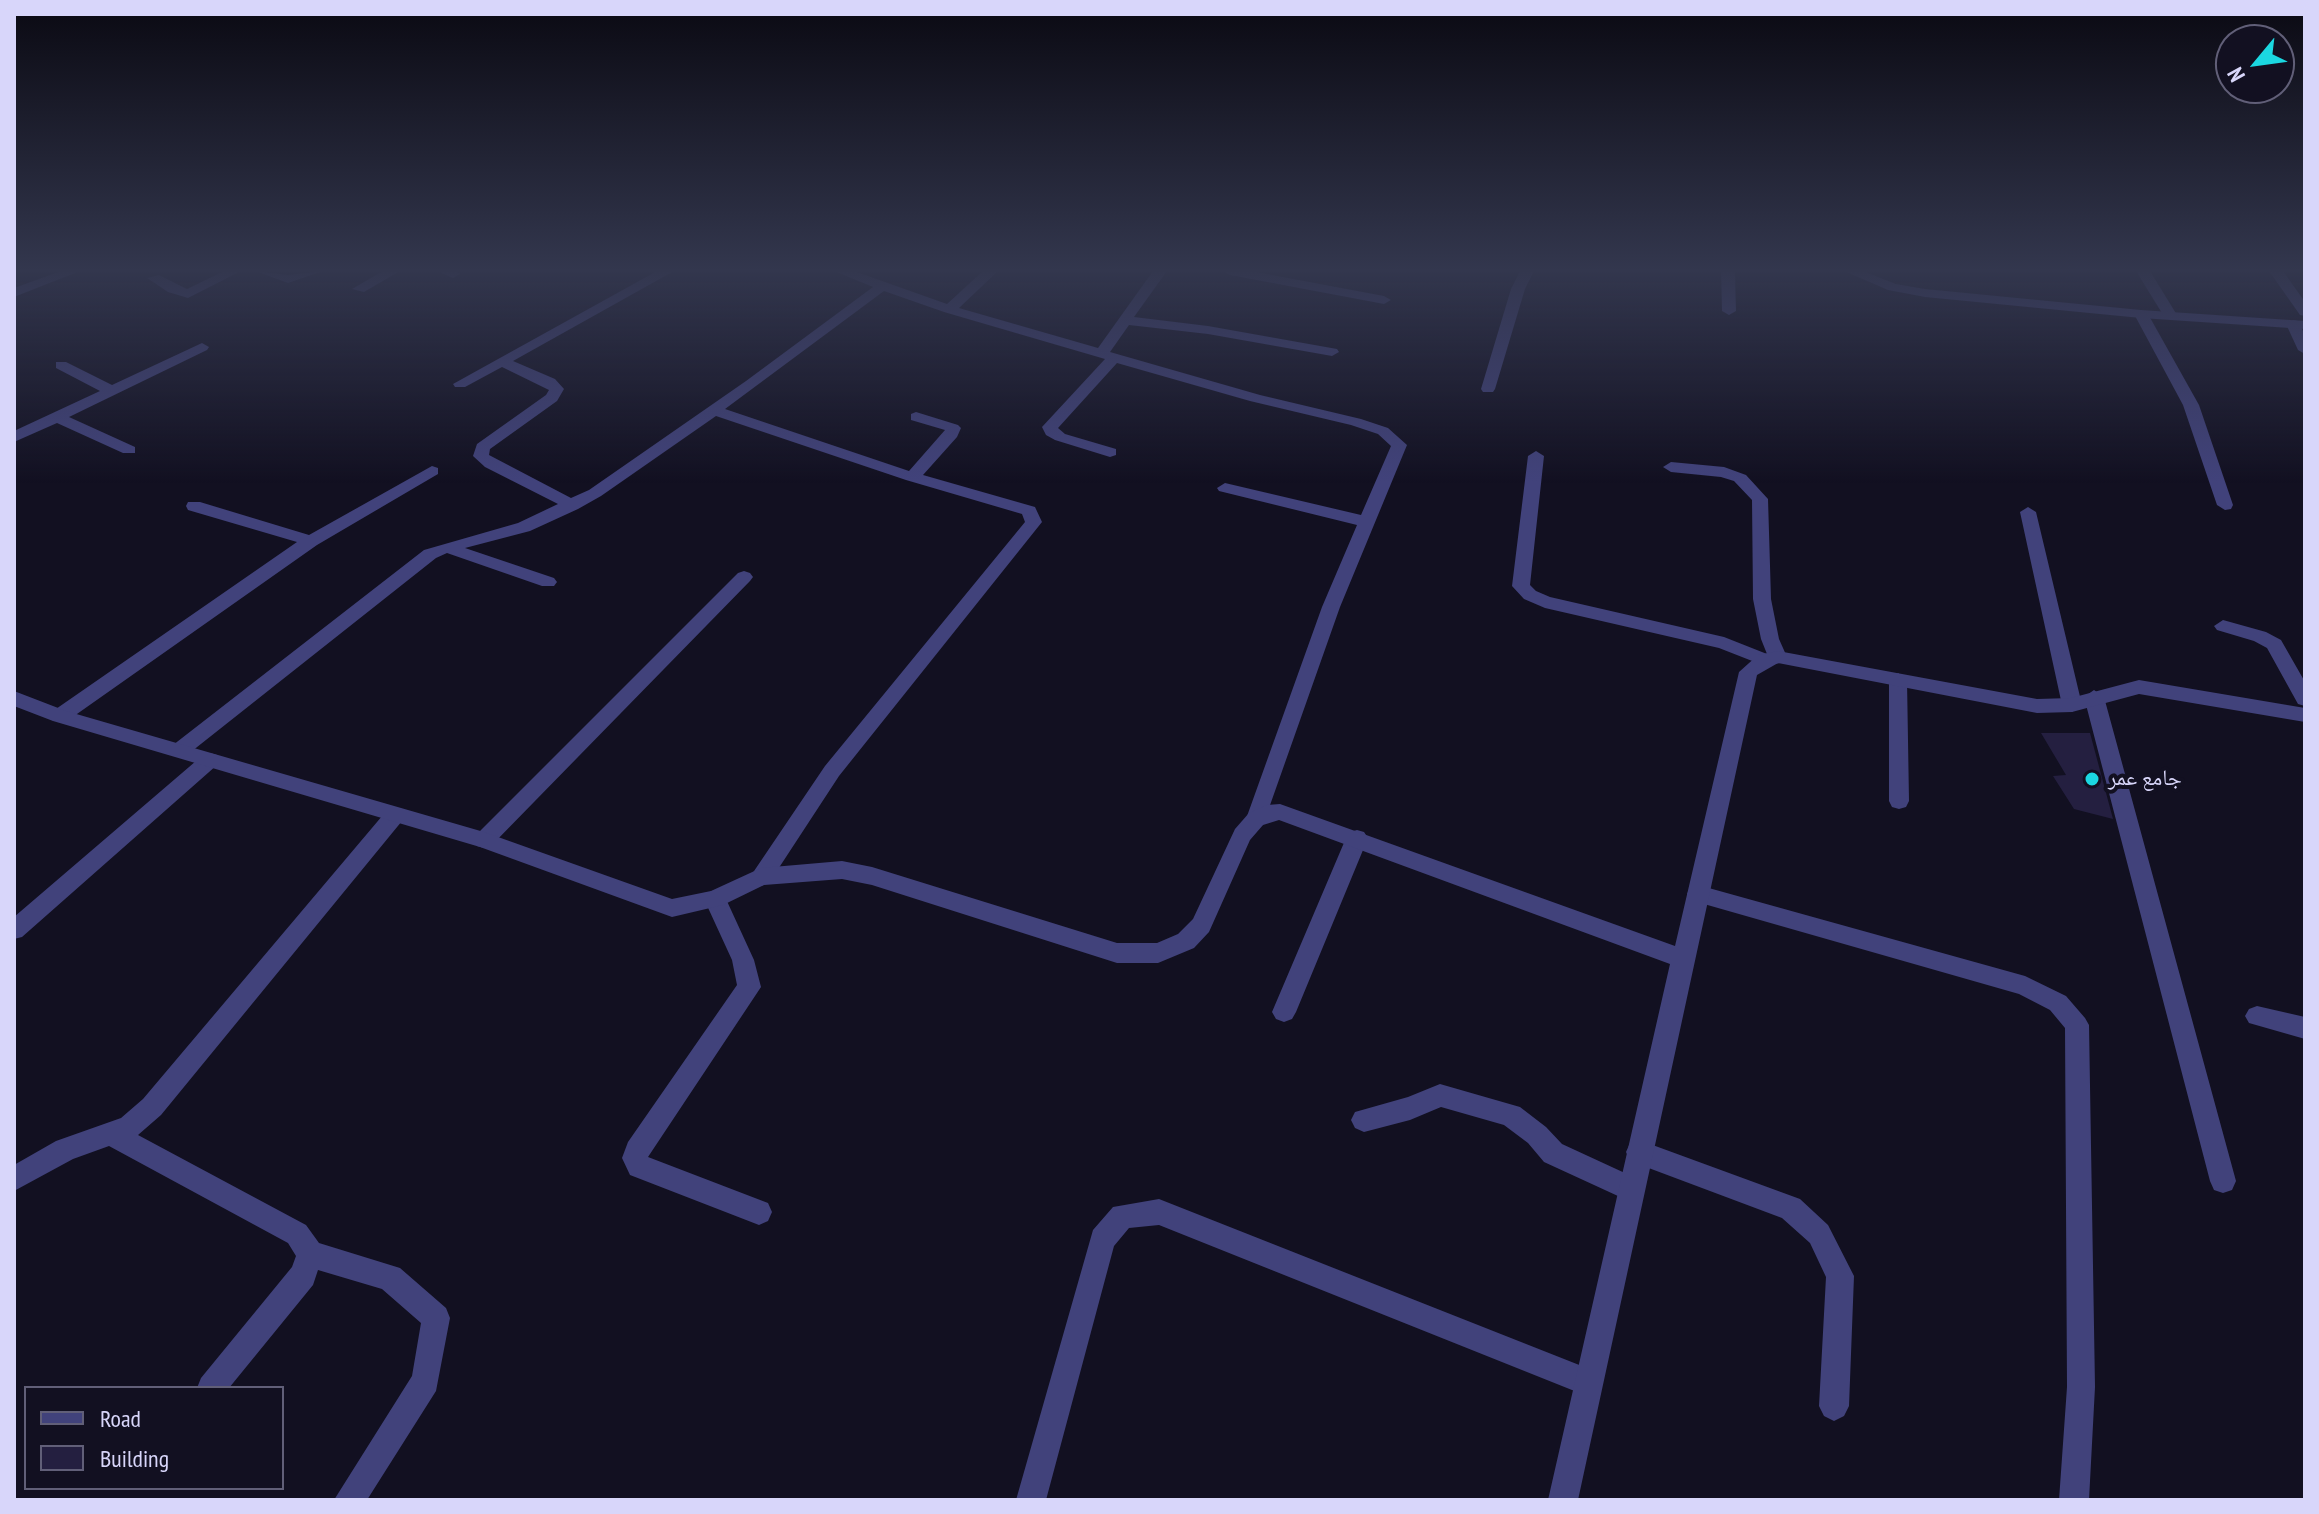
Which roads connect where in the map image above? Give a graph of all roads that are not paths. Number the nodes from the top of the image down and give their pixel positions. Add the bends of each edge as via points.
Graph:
1 (539, 342) edge
2 (807, 342) edge
3 (1059, 342) edge
4 (1114, 342) edge
5 (1274, 342) edge
6 (1502, 342) edge
7 (2156, 342) edge
8 (202, 347) dead end
9 (1332, 352) dead end
10 (1107, 356) junction
11 (502, 362) junction
12 (61, 365) dead end
13 (460, 384) dead end
14 (1488, 389) dead end
15 (112, 391) junction
16 (714, 410) junction
17 (57, 417) junction
18 (916, 417) dead end
19 (14, 437) edge
20 (129, 450) dead end
21 (1110, 452) dead end
22 (1536, 456) dead end
23 (1671, 467) dead end
24 (432, 471) dead end
25 (912, 477) junction
26 (1225, 488) dead end
27 (572, 505) junction
28 (2225, 505) dead end
29 (194, 506) dead end
30 (2028, 512) dead end
31 (1368, 522) junction
32 (311, 541) junction
33 (446, 547) junction
34 (744, 577) dead end
35 (548, 582) dead end
36 (2223, 626) dead end
37 (1771, 658) junction
38 (1898, 680) junction
39 (14, 698) edge
40 (2305, 699) edge
41 (2083, 701) junction
42 (2305, 715) edge
43 (60, 716) junction
44 (180, 750) junction
45 (210, 760) junction
46 (1899, 801) dead end
47 (395, 815) junction
48 (1256, 819) junction
49 (1357, 838) junction
50 (484, 840) junction
51 (761, 877) junction
52 (1698, 894) junction
53 (715, 899) junction
54 (14, 930) edge
55 (1683, 959) junction
56 (1284, 1012) dead end
57 (2257, 1016) dead end
58 (2305, 1028) edge
59 (1364, 1120) dead end
60 (111, 1134) junction
61 (1639, 1152) junction
62 (14, 1179) edge
63 (2223, 1181) dead end
64 (1631, 1189) junction
65 (759, 1212) dead end
66 (310, 1254) junction
67 (1587, 1382) junction
68 (213, 1386) edge
69 (1834, 1406) dead end
70 (349, 1500) edge
71 (1031, 1500) edge
72 (1563, 1500) edge
73 (2074, 1500) edge

1 - 11 street
2 - 16 street
3 - 10 street
4 - 10 street
5 - 9 street
6 - 14 street
7 - 28 street via 2191,405
8 - 15 street
10 - 21 street via 1050,427 1060,437
10 - 31 street via 1383,431 1399,445 1398,453
11 - 13 street
11 - 27 street via 557,389 483,447 481,456
12 - 15 street
15 - 17 street
16 - 25 street
16 - 27 street
17 - 19 street
17 - 20 street
18 - 25 street via 953,428
22 - 37 street via 1521,586 1530,595
23 - 37 street via 1732,475 1760,499 1762,599
24 - 32 street
25 - 51 street via 1029,511 1034,522 832,771
26 - 31 street
27 - 33 street via 524,527
29 - 32 street
30 - 41 street
31 - 48 street via 1331,607
32 - 43 street
33 - 35 street
33 - 44 street via 430,554
34 - 50 street
36 - 40 street via 2274,644
37 - 38 street
37 - 52 street via 1748,672
38 - 41 street via 2037,706
38 - 46 street
39 - 43 street
41 - 42 street via 2139,687
41 - 63 street
43 - 44 street
44 - 45 street
45 - 47 street
45 - 54 street
47 - 50 street
47 - 60 street via 152,1107 129,1127
48 - 49 street via 1280,812
48 - 51 street via 1242,835 1201,925 1186,941 1158,953 1117,953 842,870
49 - 55 street
49 - 56 street
50 - 53 street via 672,908
51 - 53 street
52 - 55 street
52 - 73 street via 2025,986 2058,1003 2077,1025 2081,1387
53 - 65 street via 743,960 749,987 635,1158 639,1166 657,1174
55 - 61 street
57 - 58 street
59 - 64 street via 1440,1095 1511,1115 1553,1153
60 - 62 street via 65,1150
60 - 66 street via 297,1234
61 - 64 street
61 - 69 street via 1791,1208 1819,1234 1840,1276
64 - 67 street
66 - 68 street via 303,1275
66 - 70 street via 390,1278 436,1318 426,1381
67 - 71 street via 1159,1212 1122,1216 1102,1239
67 - 72 street

